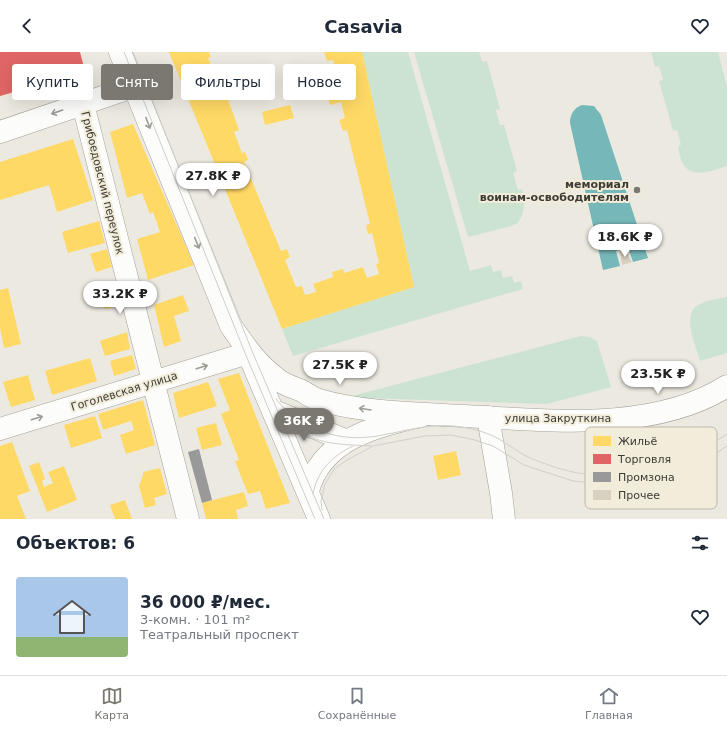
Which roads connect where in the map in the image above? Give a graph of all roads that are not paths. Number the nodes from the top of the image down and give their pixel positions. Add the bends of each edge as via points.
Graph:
1 (120, 52) edge
2 (136, 52) edge
3 (128, 64) edge
4 (138, 64) edge
5 (101, 98) edge
6 (147, 100) edge
7 (83, 104) junction
8 (0, 132) edge
9 (248, 352) junction
10 (154, 381) junction
11 (727, 386) edge
12 (274, 411) junction
13 (432, 414) junction
14 (488, 417) junction
15 (0, 429) edge
16 (348, 441) junction
17 (308, 492) junction
18 (188, 519) edge
19 (319, 519) edge
20 (504, 519) edge

1 - 3 street
2 - 4 street
5 - 7 street
6 - 9 street via 231,326
7 -> 8 street
7 - 10 street, Грибоедовский переулок
10 -> 9 street, Гоголевская улица
9 - 12 street
13 -> 9 street, улица Закруткина via 367,409 318,399 276,379
15 -> 10 street, Гоголевская улица
10 - 18 street, Грибоедовский переулок
11 - 14 street, улица Закруткина via 696,402 639,416 596,420
12 - 16 street
12 - 17 street
13 - 14 street, улица Закруткина
13 - 16 street, улица Закруткина via 380,426
14 - 20 street
16 - 17 street, улица Закруткина via 321,462 310,481
17 - 19 street

